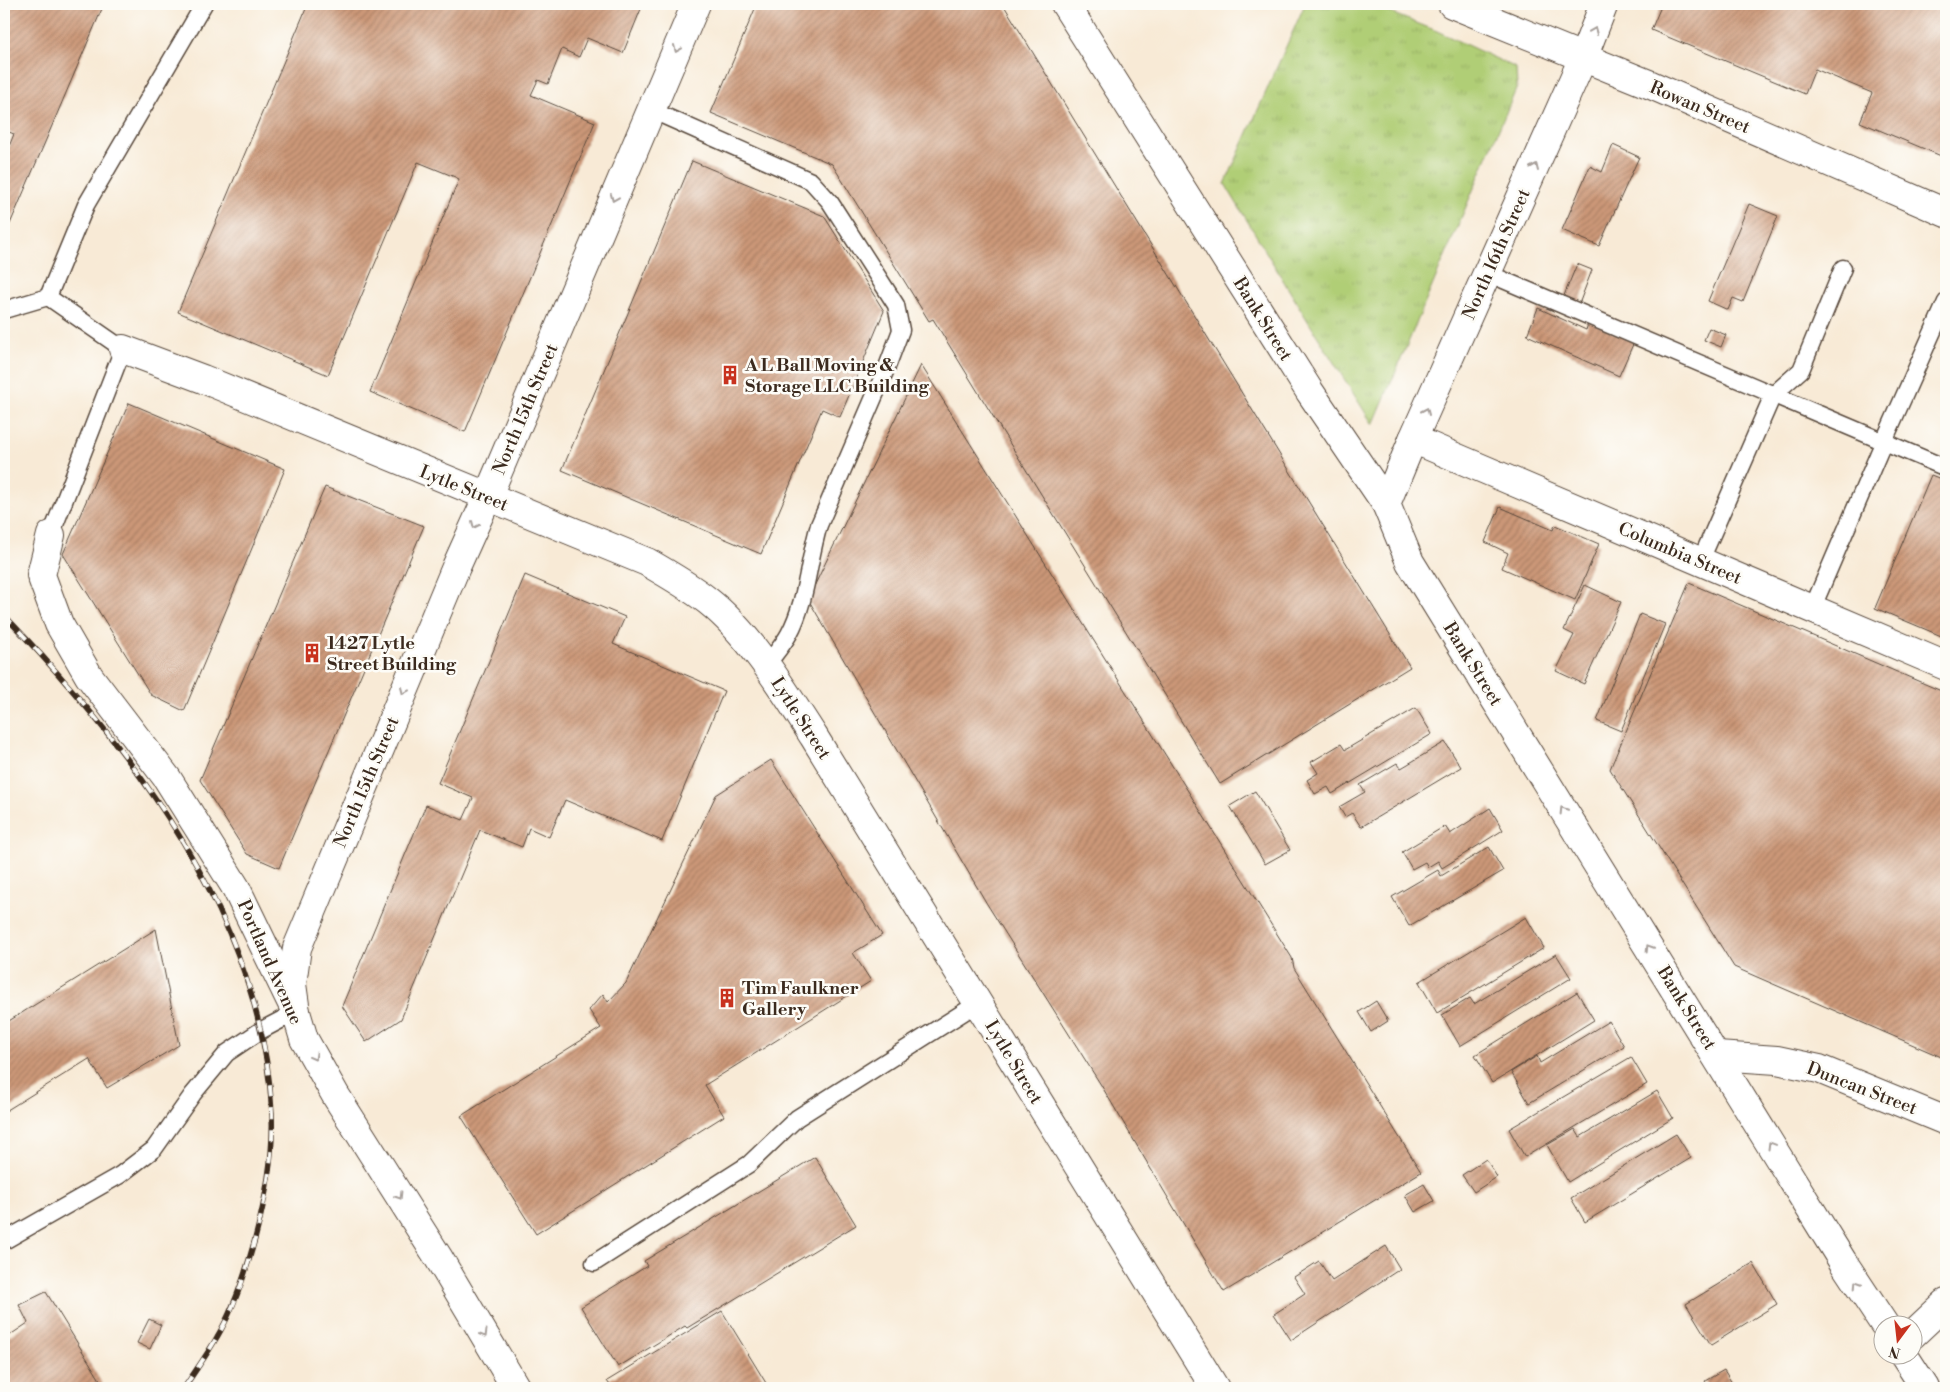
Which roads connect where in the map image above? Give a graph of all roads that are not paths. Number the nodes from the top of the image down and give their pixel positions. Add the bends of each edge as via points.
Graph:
1 (204, 4) edge
2 (696, 4) edge
3 (1065, 4) edge
4 (1452, 4) edge
5 (1604, 4) edge
6 (1583, 58) junction
7 (651, 110) junction
8 (1946, 213) edge
9 (1843, 268) dead end
10 (1488, 273) junction
11 (48, 297) junction
12 (1946, 302) edge
13 (4, 310) edge
14 (123, 349) junction
15 (1773, 395) junction
16 (1413, 439) junction
17 (1884, 441) junction
18 (1946, 468) edge
19 (487, 498) junction
20 (1386, 504) junction
21 (51, 535) joint
22 (1700, 562) junction
23 (1812, 609) junction
24 (766, 666) junction
25 (1946, 666) edge
26 (978, 1003) junction
27 (296, 1012) junction
28 (1717, 1056) junction
29 (1946, 1121) edge
30 (4, 1242) edge
31 (594, 1263) dead end
32 (1946, 1303) edge
33 (1877, 1314) edge
34 (1922, 1326) edge
35 (1909, 1364) edge
36 (516, 1388) edge
37 (1215, 1388) edge
38 (1925, 1388) edge

1 - 11 lane via 86,205
2 -> 7 street, North 15th Street
3 - 20 street, Bank Street via 1310,392
4 - 6 street, Rowan Street
6 -> 5 street, North 16th Street
6 - 8 street, Rowan Street
10 -> 6 street, North 16th Street
7 -> 19 street, North 15th Street
7 - 24 lane via 811,181 830,202 896,305 901,330 888,367 819,526 798,613 789,635
9 - 15 lane via 1801,370
10 - 15 lane
16 -> 10 street, North 16th Street
11 - 13 lane
11 - 14 lane
12 - 17 lane
14 - 19 street, Lytle Street via 203,379
14 - 21 lane
15 - 17 lane
15 - 22 lane
16 - 20 street, North 16th Street
16 - 22 street, Columbia Street
17 - 18 lane
17 - 23 lane
19 - 24 street, Lytle Street via 647,562 674,577 709,601 732,623
19 -> 27 street, North 15th Street via 297,948 292,984
28 -> 20 street, Bank Street via 1410,562
21 - 27 street, Portland Avenue via 41,575 59,624 89,676 167,778 236,888
22 - 23 street, Columbia Street
23 - 25 street, Columbia Street
24 - 26 street, Lytle Street via 814,737
26 - 31 lane via 797,1118 749,1164
26 - 37 street, Lytle Street
27 - 30 lane via 227,1053 154,1149 120,1175
27 -> 36 street, Portland Avenue via 304,1039 336,1096
28 - 29 street, Duncan Street via 1777,1060 1819,1069
33 -> 28 street, Bank Street
32 - 34 street
35 - 38 street

